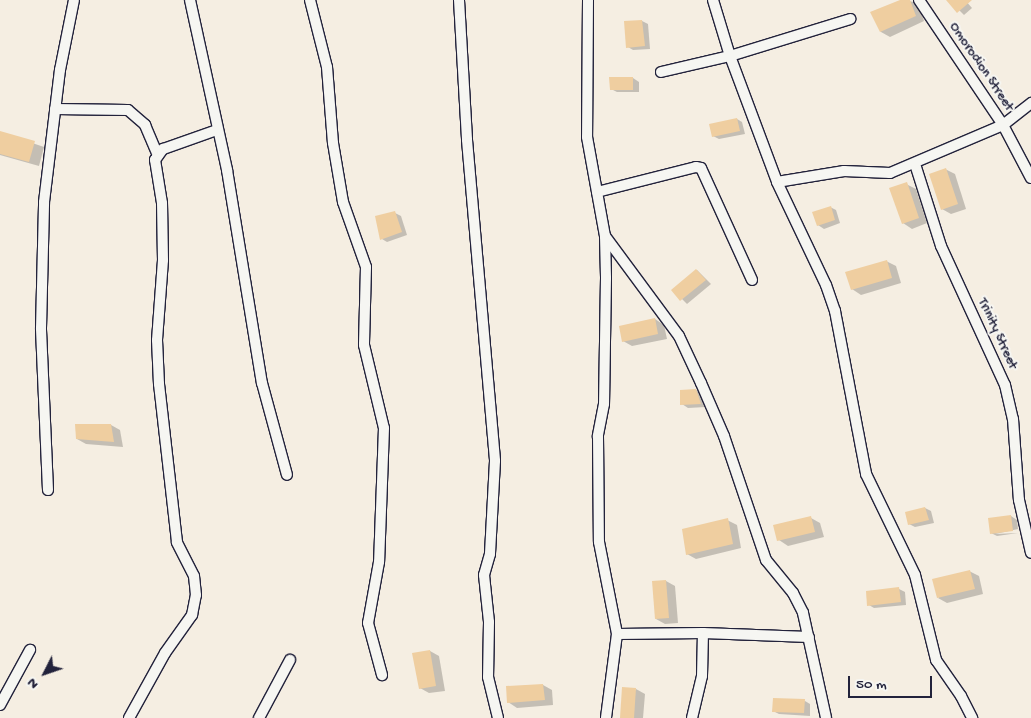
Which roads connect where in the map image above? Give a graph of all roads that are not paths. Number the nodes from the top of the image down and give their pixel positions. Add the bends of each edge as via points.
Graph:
1 (74, 0) edge
2 (190, 0) edge
3 (310, 0) edge
4 (459, 0) edge
5 (588, 0) edge
6 (713, 0) edge
7 (919, 0) edge
8 (850, 19) dead end
9 (730, 56) junction
10 (661, 72) dead end
11 (1031, 103) edge
12 (55, 110) junction
13 (1003, 125) junction
14 (217, 130) junction
15 (158, 155) junction
16 (915, 164) junction
17 (1031, 178) edge
18 (777, 182) junction
19 (597, 192) junction
20 (606, 236) junction
21 (752, 280) dead end
22 (287, 475) dead end
23 (48, 490) dead end
24 (1031, 552) edge
25 (703, 633) junction
26 (617, 634) junction
27 (809, 637) junction
28 (30, 650) dead end
29 (290, 660) dead end
30 (382, 675) dead end
31 (0, 705) edge
32 (128, 718) edge
33 (259, 718) edge
34 (498, 718) edge
35 (606, 718) edge
36 (692, 718) edge
37 (826, 718) edge
38 (972, 718) edge

1 - 12 street
2 - 14 street
3 - 30 street via 328,67 333,143 343,202 366,267 364,345 384,428 379,562 368,623
4 - 34 street via 466,140 495,461 491,547 484,575 488,677
5 - 19 street via 587,137
6 - 9 street
7 - 13 street, Omorodion Street
8 - 9 street
9 - 10 street
9 - 18 street
11 - 13 street
12 - 15 street via 128,110 144,125
12 - 23 street via 48,159 41,328
13 - 16 street
13 - 17 street, Omorodion Street
14 - 15 street via 164,149
14 - 22 street via 227,170 262,383
15 - 32 street via 155,170 162,204 163,260 157,340 159,384 177,542 194,576 196,595 192,615 164,652
16 - 18 street via 890,173 844,171
16 - 24 street, Trinity Street via 941,246 1005,385 1013,419 1019,500
18 - 38 street via 835,311 850,406 866,474 914,575 936,660 962,696
19 - 20 street
19 - 21 street via 701,168
20 - 26 street via 604,404 598,436 599,542
20 - 27 street via 679,336 724,436 766,560 793,593 803,613
25 - 26 street
25 - 27 street
25 - 36 street via 702,676
26 - 35 street
27 - 37 street
28 - 31 street
29 - 33 street

